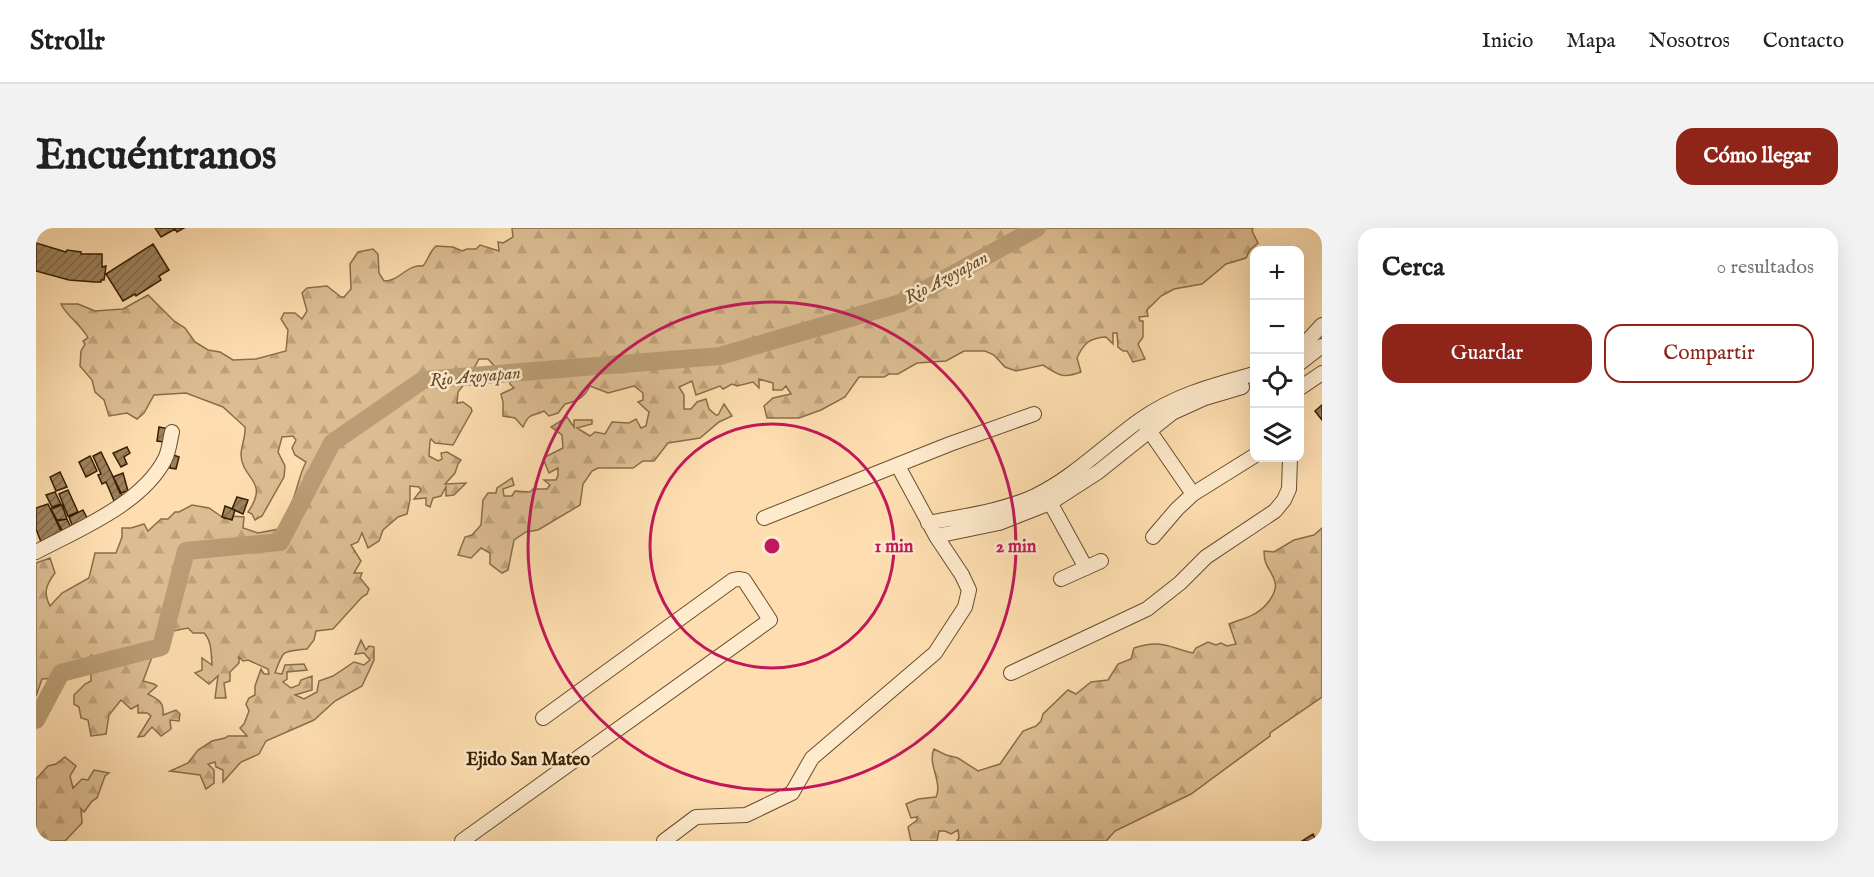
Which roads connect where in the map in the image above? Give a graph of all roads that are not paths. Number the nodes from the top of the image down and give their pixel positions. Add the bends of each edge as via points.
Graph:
1 (1322, 325) edge
2 (1304, 344) edge
3 (1322, 346) edge
4 (1304, 359) edge
5 (1322, 373) edge
6 (1250, 375) edge
7 (1250, 384) edge
8 (1304, 385) edge
9 (1035, 414) dead end
10 (1145, 425) junction
11 (172, 432) dead end
12 (1250, 458) edge
13 (1290, 462) edge
14 (898, 466) junction
15 (1193, 494) junction
16 (1047, 497) junction
17 (764, 518) dead end
18 (928, 523) junction
19 (936, 536) junction
20 (1153, 537) dead end
21 (36, 552) edge
22 (1101, 561) dead end
23 (1086, 568) junction
24 (1061, 579) dead end
25 (1011, 673) dead end
26 (543, 718) dead end
27 (462, 841) edge
28 (664, 841) edge

1 - 2 street
3 - 4 street
5 - 8 street
6 - 10 street via 1182,396
7 - 10 street
9 - 14 street
10 - 15 street
10 - 16 street via 1098,472
11 - 21 street via 165,458 126,503
12 - 15 street
13 - 25 street via 1289,489 1275,511 1206,557 1147,609
14 - 17 street
14 - 18 street
15 - 20 street
16 - 18 street via 1034,496
16 - 19 street via 999,523
16 - 23 street
18 - 19 street
19 - 28 street via 969,590 965,607 934,653 812,758 792,793 746,815 696,817
22 - 23 street
23 - 24 street
26 - 27 street via 733,580 744,580 770,620

